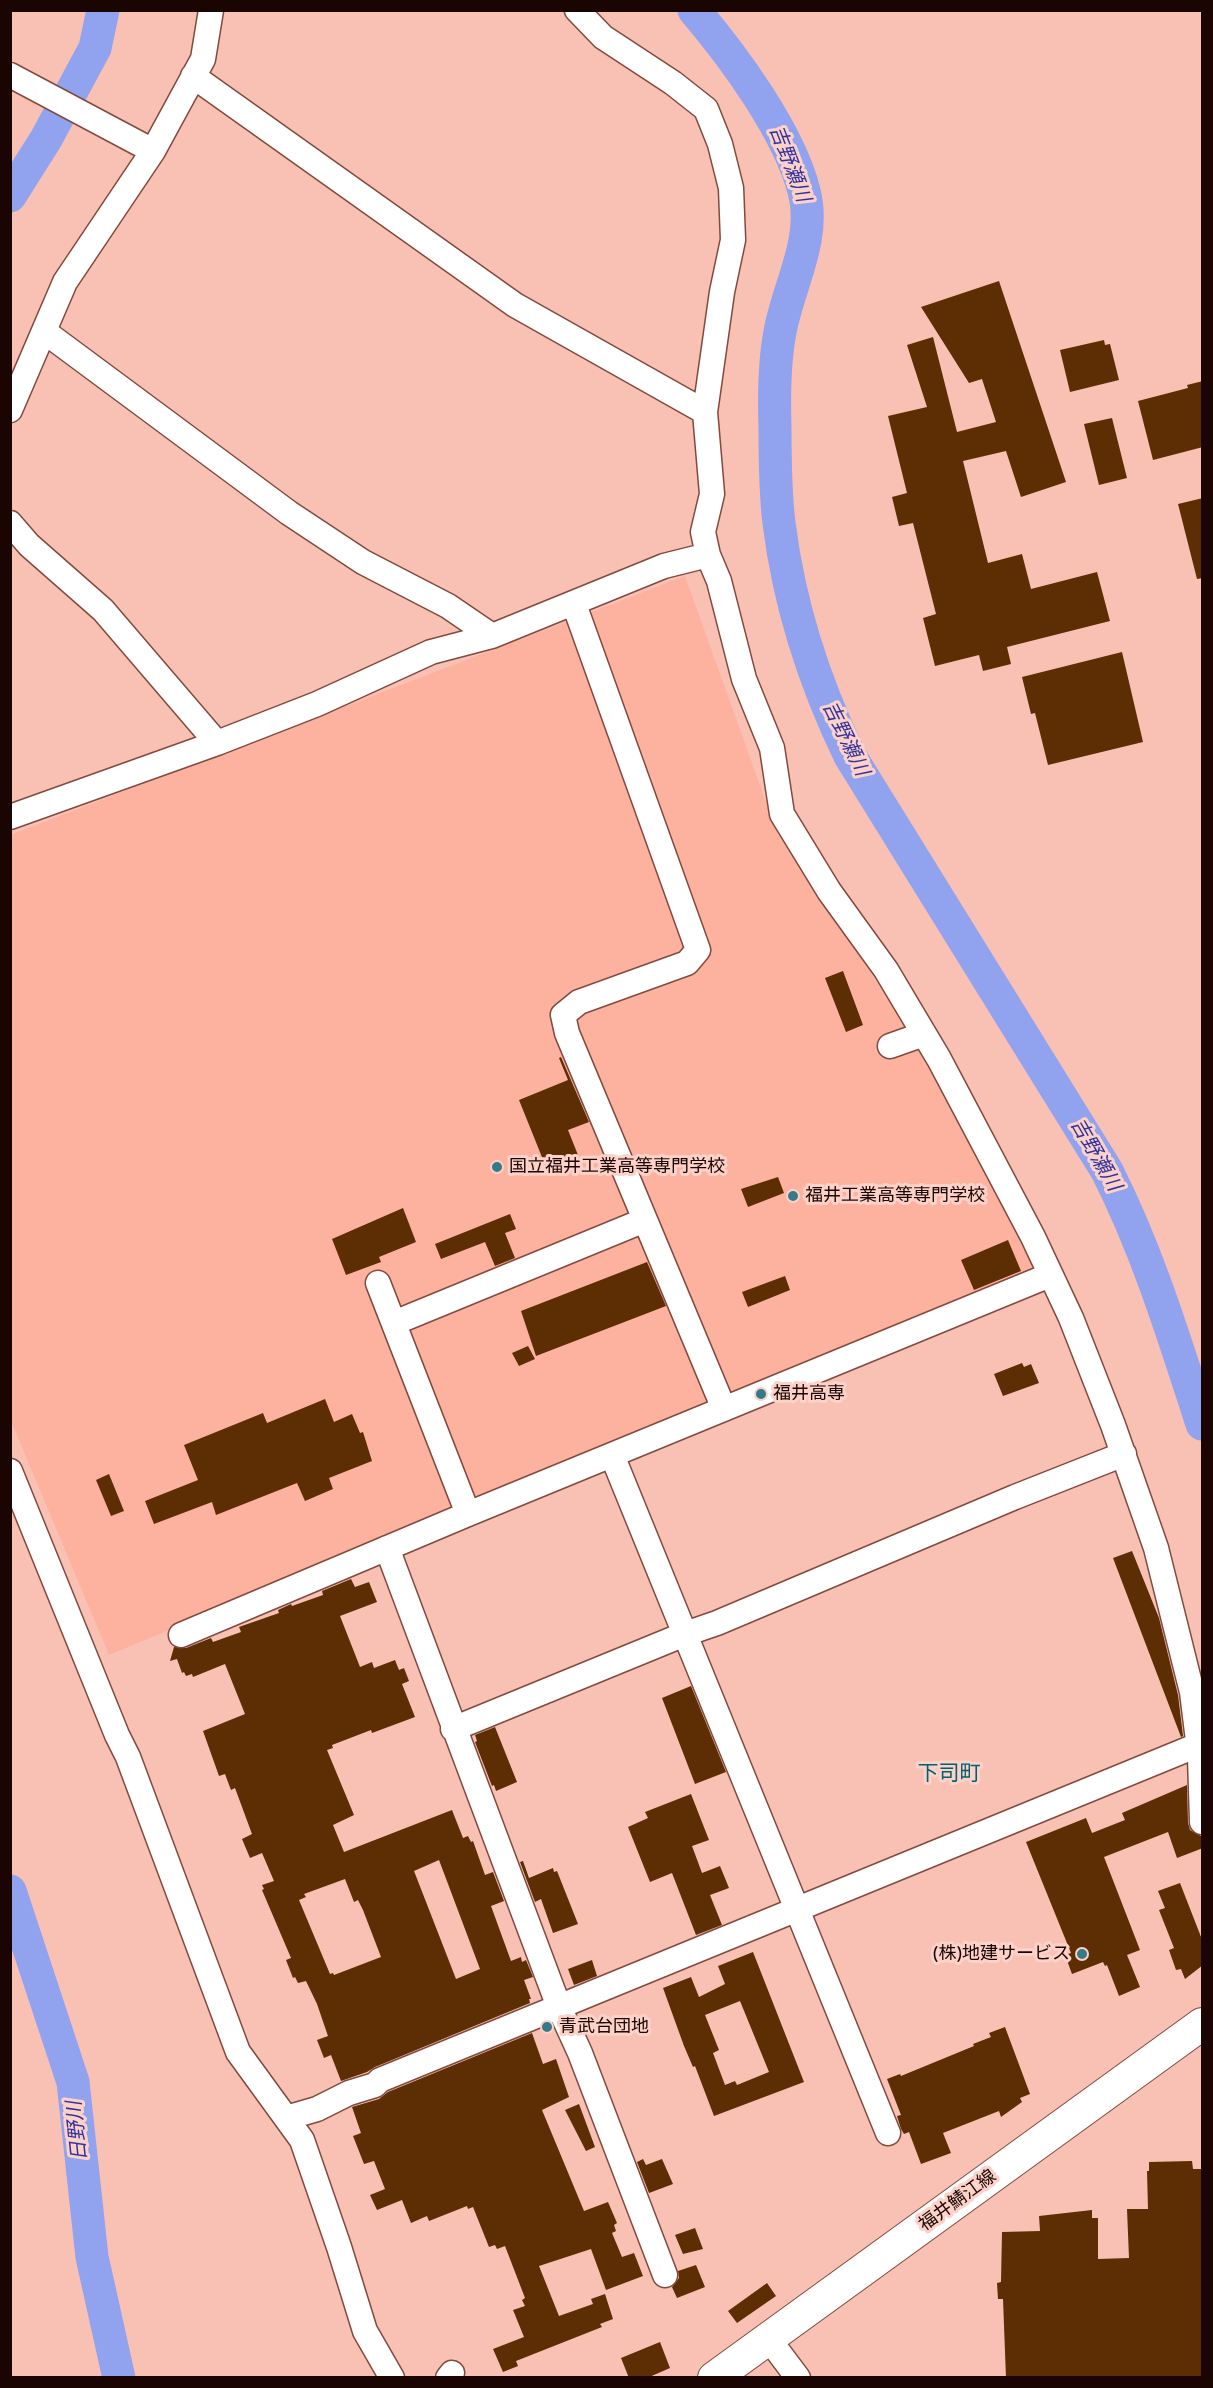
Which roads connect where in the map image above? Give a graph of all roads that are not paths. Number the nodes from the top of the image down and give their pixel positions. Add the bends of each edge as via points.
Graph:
1 (211, 10) edge
2 (577, 10) edge
3 (10, 75) edge
4 (193, 76) junction
5 (153, 151) junction
6 (45, 332) junction
7 (10, 410) edge
8 (705, 412) junction
9 (10, 523) edge
10 (708, 555) junction
11 (574, 604) junction
12 (492, 636) junction
13 (217, 743) junction
14 (10, 817) edge
15 (924, 1034) junction
16 (890, 1046) dead end
17 (645, 1220) junction
18 (1050, 1275) junction
19 (378, 1283) dead end
20 (394, 1323) junction
21 (724, 1409) junction
22 (1124, 1454) junction
23 (612, 1455) junction
24 (10, 1471) edge
25 (468, 1514) junction
26 (387, 1548) junction
27 (685, 1634) junction
28 (181, 1635) dead end
29 (453, 1729) junction
30 (1198, 1745) junction
31 (1203, 1822) edge
32 (798, 1911) junction
33 (559, 2007) junction
34 (1203, 2024) edge
35 (286, 2118) junction
36 (888, 2133) dead end
37 (665, 2275) dead end
38 (768, 2338) junction
39 (392, 2378) edge
40 (714, 2378) edge
41 (798, 2378) edge

1 - 4 street via 203,59
2 - 8 street via 603,37 706,109 720,144 731,188 733,240
3 - 5 street
4 - 5 street
4 - 8 street via 516,305
5 - 6 street via 65,282
6 - 7 street
6 - 12 street via 289,513 363,562 448,606
8 - 10 street via 712,494 703,532
9 - 13 street via 28,545 103,610
10 - 11 street via 664,566
10 - 15 street via 719,581 744,679 772,748 782,814
11 - 12 street
11 - 17 street via 698,950 687,963 579,1002 563,1015
12 - 13 street via 431,652 317,704
13 - 14 street
15 - 16 street
15 - 18 street
17 - 20 street
17 - 21 street
18 - 21 street
18 - 22 street
19 - 20 street
20 - 25 street
21 - 23 street
22 - 27 street
22 - 30 street via 1159,1559 1192,1692
23 - 25 street
23 - 27 street
24 - 35 street via 128,1757 238,2052
25 - 26 street
26 - 28 street
26 - 29 street
27 - 29 street
27 - 32 street
29 - 33 street
30 - 31 street
30 - 32 street
32 - 33 street
32 - 36 street
33 - 35 street via 317,2109
33 - 37 street
34 - 38 main road, 福井鯖江線
35 - 39 street via 302,2140 364,2331
38 - 40 main road, 福井鯖江線
38 - 41 street

